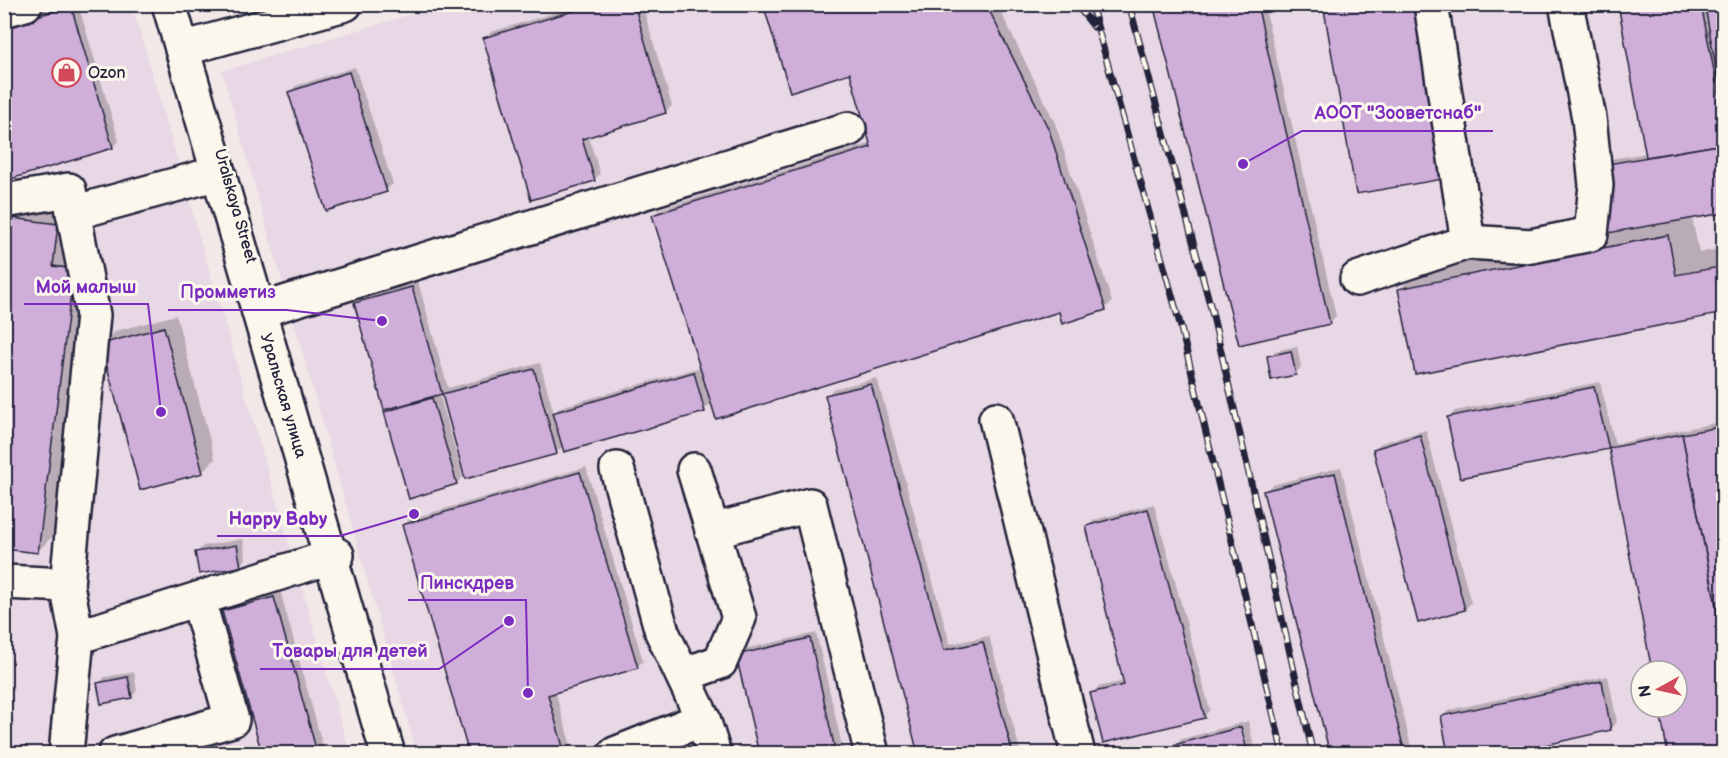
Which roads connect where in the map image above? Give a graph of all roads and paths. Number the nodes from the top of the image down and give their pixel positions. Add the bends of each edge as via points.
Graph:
1 (169, 4) edge
2 (176, 4) edge
3 (345, 4) edge
4 (1431, 4) edge
5 (1566, 4) edge
6 (185, 48) junction
7 (849, 129) dead end
8 (218, 173) junction
9 (4, 201) edge
10 (73, 213) junction
11 (1468, 242) junction
12 (1357, 279) dead end
13 (265, 309) junction
14 (996, 419) dead end
15 (617, 469) dead end
16 (694, 470) dead end
17 (712, 531) junction
18 (334, 556) junction
19 (4, 582) edge
20 (67, 585) junction
21 (198, 599) junction
22 (77, 637) junction
23 (682, 675) junction
24 (703, 719) junction
25 (66, 753) edge
26 (115, 753) edge
27 (388, 753) edge
28 (395, 753) edge
29 (615, 753) edge
30 (714, 753) edge
31 (872, 753) edge
32 (1078, 753) edge

1 - 6 main road, Уральская улица
2 - 6 main road, Uralskaya Street
3 - 6 main road
4 - 11 main road
5 - 11 main road via 1589,117 1596,185 1591,234 1532,246
6 - 8 main road, Уральская улица
6 - 13 main road, Uralskaya Street
7 - 13 main road
8 - 10 main road
8 - 18 main road, Уральская улица
9 - 10 main road via 69,190
10 - 20 main road via 93,315
11 - 12 main road
13 - 18 main road, Uralskaya Street
14 - 32 main road
15 - 23 main road via 662,632
16 - 17 main road
17 - 23 main road via 739,618 720,662
17 - 31 main road via 810,505
18 - 21 main road
18 - 27 main road, Уральская улица
18 - 28 main road, Uralskaya Street
19 - 20 main road
20 - 22 main road
21 - 22 main road
21 - 26 main road via 232,720
22 - 25 main road
23 - 24 main road
24 - 29 main road
24 - 30 main road

